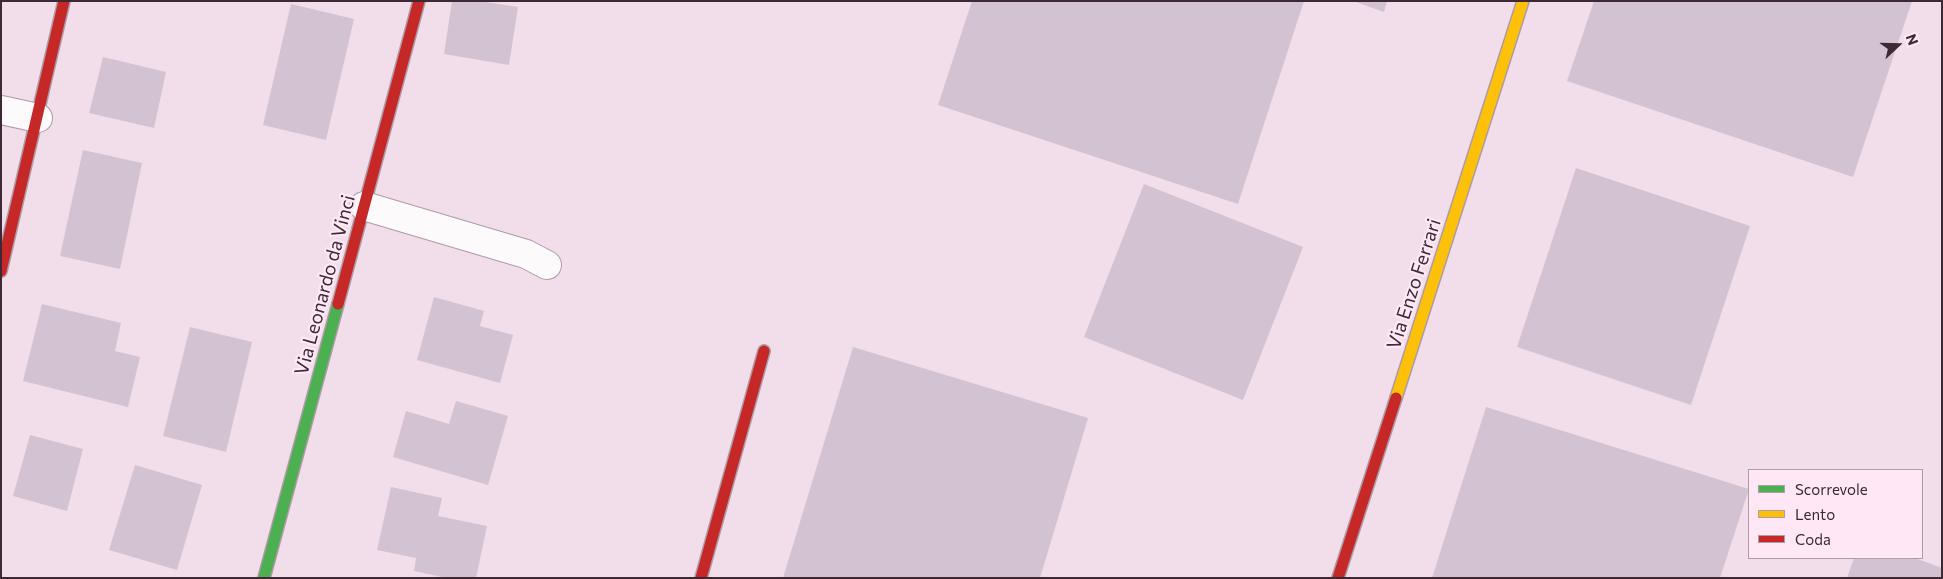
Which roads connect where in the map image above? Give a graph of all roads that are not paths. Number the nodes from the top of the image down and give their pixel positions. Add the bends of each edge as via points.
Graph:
1 (64, 1) edge
2 (419, 1) edge
3 (1523, 1) edge
4 (1, 110) edge
5 (38, 118) junction
6 (364, 206) junction
7 (547, 265) dead end
8 (1, 271) edge
9 (764, 350) dead end
10 (264, 578) edge
11 (701, 578) edge
12 (1338, 578) edge

1 - 5 street
2 - 6 street, Via Leonardo da Vinci
3 - 12 street, Via Enzo Ferrari
4 - 5 street
5 - 8 street
6 - 7 street via 526,254
6 - 10 street, Via Leonardo da Vinci
9 - 11 street

